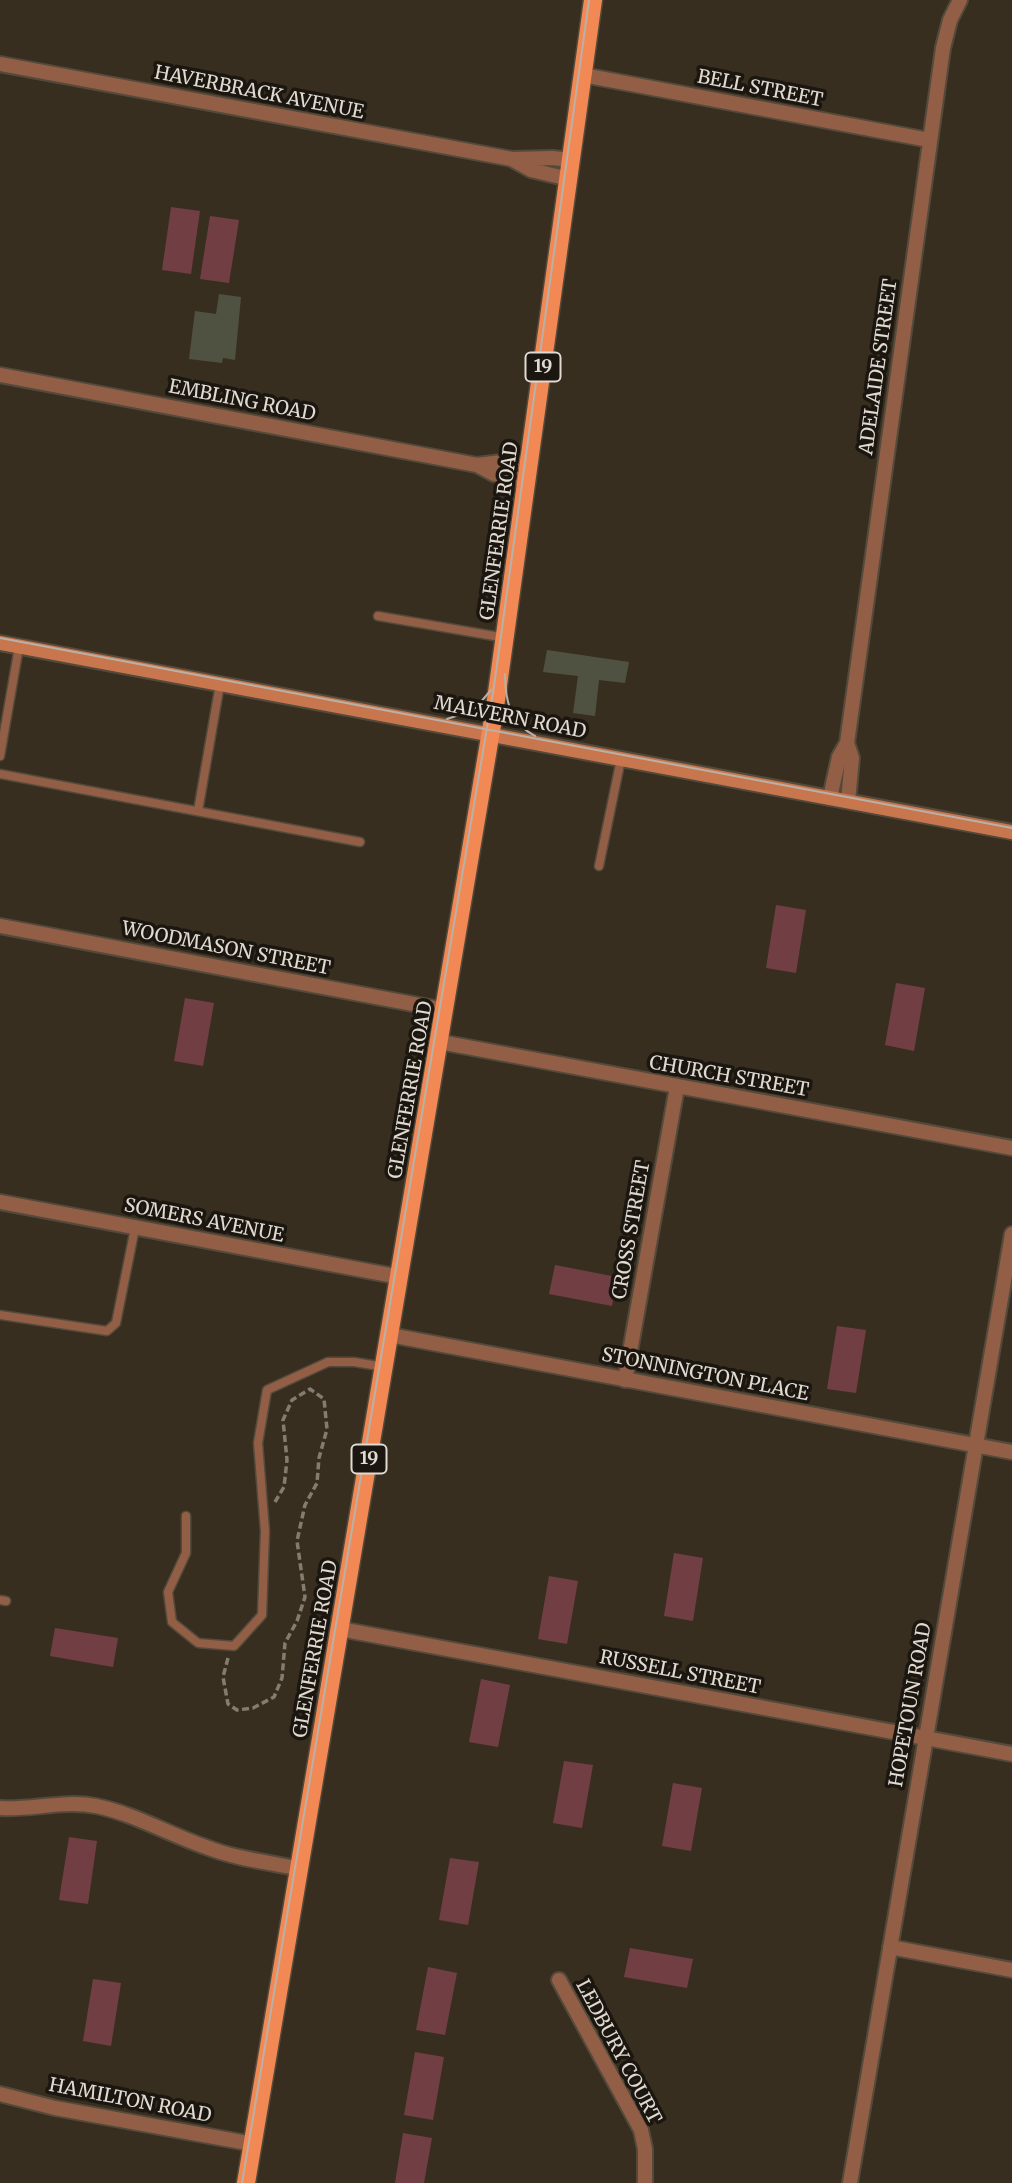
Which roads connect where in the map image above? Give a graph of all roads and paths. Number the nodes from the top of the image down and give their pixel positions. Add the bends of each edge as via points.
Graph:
1 (593, 0) edge
2 (960, 0) edge
3 (0, 64) edge
4 (583, 75) junction
5 (929, 140) junction
6 (512, 159) junction
7 (571, 160) junction
8 (569, 179) junction
9 (0, 376) edge
10 (529, 472) junction
11 (378, 616) dead end
12 (506, 638) junction
13 (0, 643) edge
14 (19, 647) junction
15 (220, 684) junction
16 (491, 734) junction
17 (847, 743) junction
18 (0, 756) edge
19 (621, 758) junction
20 (0, 774) edge
21 (830, 798) junction
22 (848, 801) junction
23 (198, 811) junction
24 (1012, 832) edge
25 (360, 842) dead end
26 (599, 866) dead end
27 (0, 926) edge
28 (445, 1010) junction
29 (440, 1042) junction
30 (677, 1087) junction
31 (1012, 1148) edge
32 (0, 1202) edge
33 (135, 1228) junction
34 (1012, 1234) edge
35 (400, 1277) junction
36 (0, 1315) edge
37 (390, 1335) junction
38 (385, 1367) junction
39 (625, 1380) junction
40 (975, 1445) junction
41 (1012, 1452) edge
42 (263, 1512) junction
43 (186, 1516) dead end
44 (340, 1629) junction
45 (232, 1646) junction
46 (925, 1738) junction
47 (1012, 1755) edge
48 (0, 1808) edge
49 (299, 1868) junction
50 (890, 1947) junction
51 (1012, 1970) edge
52 (559, 1980) dead end
53 (0, 2094) edge
54 (253, 2144) junction
55 (246, 2183) edge
56 (645, 2183) edge
57 (850, 2183) edge

1 - 4 main road, GLENFERRIE ROAD / 19
2 - 5 street, ADELAIDE STREET via 943,48
3 - 6 street, HAVERBRACK AVENUE
4 - 5 street, BELL STREET
4 - 7 main road, GLENFERRIE ROAD / 19
5 - 17 street, ADELAIDE STREET
6 - 7 street, HAVERBRACK AVENUE
6 - 8 street, HAVERBRACK AVENUE via 531,170
7 - 8 main road, GLENFERRIE ROAD / 19
8 - 10 main road, GLENFERRIE ROAD / 19
9 - 10 street, EMBLING ROAD via 477,465 510,461
10 - 12 main road, GLENFERRIE ROAD / 19
11 - 12 lane
12 - 16 main road, GLENFERRIE ROAD / 19
13 - 14 main road, MALVERN ROAD
14 - 15 main road, MALVERN ROAD
14 - 18 lane
15 - 16 main road, MALVERN ROAD
15 - 23 lane
16 - 19 main road, MALVERN ROAD
16 - 28 main road, GLENFERRIE ROAD / 19
17 - 21 street, ADELAIDE STREET via 839,757
17 - 22 street, ADELAIDE STREET via 852,758
19 - 21 main road, MALVERN ROAD
19 - 26 lane
20 - 23 lane
21 - 22 main road, MALVERN ROAD
22 - 24 main road, MALVERN ROAD
23 - 25 lane
27 - 28 street, WOODMASON STREET
28 - 29 main road, GLENFERRIE ROAD / 19
29 - 30 street, CHURCH STREET
29 - 35 main road, GLENFERRIE ROAD / 19
30 - 31 street, CHURCH STREET
30 - 39 street, CROSS STREET
32 - 33 street, SOMERS AVENUE
33 - 35 street, SOMERS AVENUE
33 - 36 lane via 116,1323 107,1331
34 - 40 street, HOPETOUN ROAD
35 - 37 main road, GLENFERRIE ROAD / 19
37 - 38 main road, GLENFERRIE ROAD / 19
37 - 39 street, STONNINGTON PLACE
38 - 42 lane via 328,1362 267,1390 258,1443
38 - 44 main road, GLENFERRIE ROAD / 19
39 - 40 street, STONNINGTON PLACE
40 - 41 street, STONNINGTON PLACE
40 - 46 street, HOPETOUN ROAD
42 - 45 lane via 262,1615
42 - 45 path via 284,1487 284,1420 292,1399 310,1389 324,1399 327,1429 318,1458 317,1483 305,1505 298,1541 305,1597 285,1643 282,1678 274,1697 253,1708 237,1710 228,1704 223,1677
43 - 45 lane via 186,1553 168,1592 172,1622 198,1643
44 - 46 street, RUSSELL STREET
44 - 49 main road, GLENFERRIE ROAD / 19
46 - 47 street, RUSSELL STREET
46 - 50 street, HOPETOUN ROAD
48 - 49 street via 92,1805 136,1816 207,1848
49 - 54 main road, GLENFERRIE ROAD / 19
50 - 51 street
50 - 57 street, HOPETOUN ROAD
52 - 56 street, LEDBURY COURT via 641,2130
53 - 54 street, HAMILTON ROAD
54 - 55 main road, GLENFERRIE ROAD / 19

